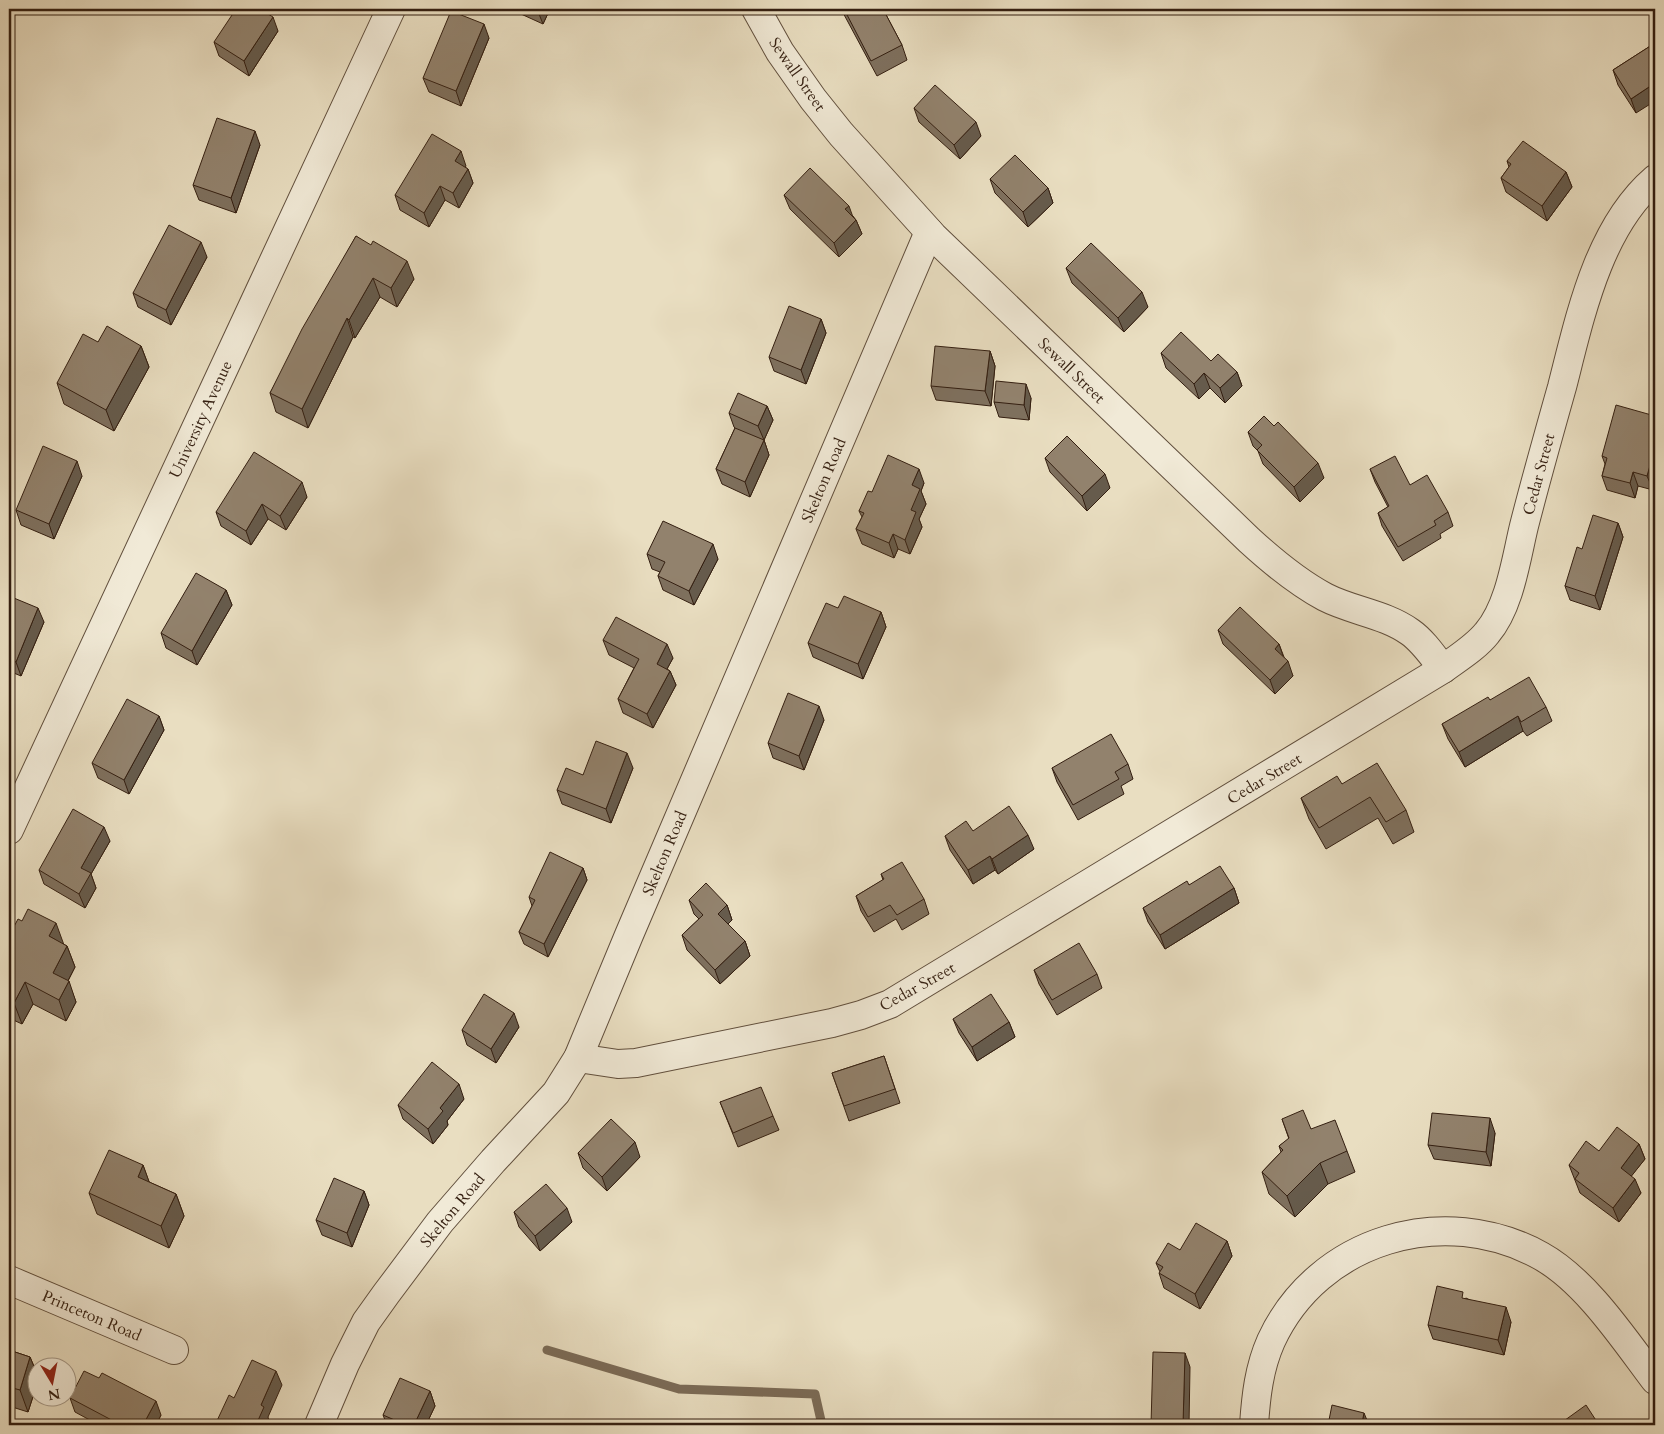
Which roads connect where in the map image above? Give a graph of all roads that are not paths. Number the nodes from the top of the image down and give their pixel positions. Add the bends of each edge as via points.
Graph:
1 (391, 9) edge
2 (756, 9) edge
3 (1655, 179) edge
4 (931, 234) junction
5 (1443, 668) junction
6 (9, 830) edge
7 (578, 1058) junction
8 (9, 1280) edge
9 (174, 1350) dead end
10 (1655, 1380) edge
11 (319, 1425) edge
12 (1254, 1425) edge

1 - 6 street, University Avenue
2 - 4 street, Sewall Street via 780,52 813,99
3 - 5 street, Cedar Street via 1635,199 1615,229 1590,289 1502,607 1488,633
4 - 5 street, Sewall Street via 1279,568 1327,598 1411,632
4 - 7 street, Skelton Road
5 - 7 street, Cedar Street via 890,1004 832,1023 645,1062 618,1064
7 - 11 street, Skelton Road via 556,1094 440,1222 366,1322
8 - 9 street, Princeton Road
10 - 12 street via 1583,1289 1553,1263 1492,1237 1459,1231 1427,1232 1386,1240 1366,1248 1344,1258 1308,1286 1271,1341 1261,1370

